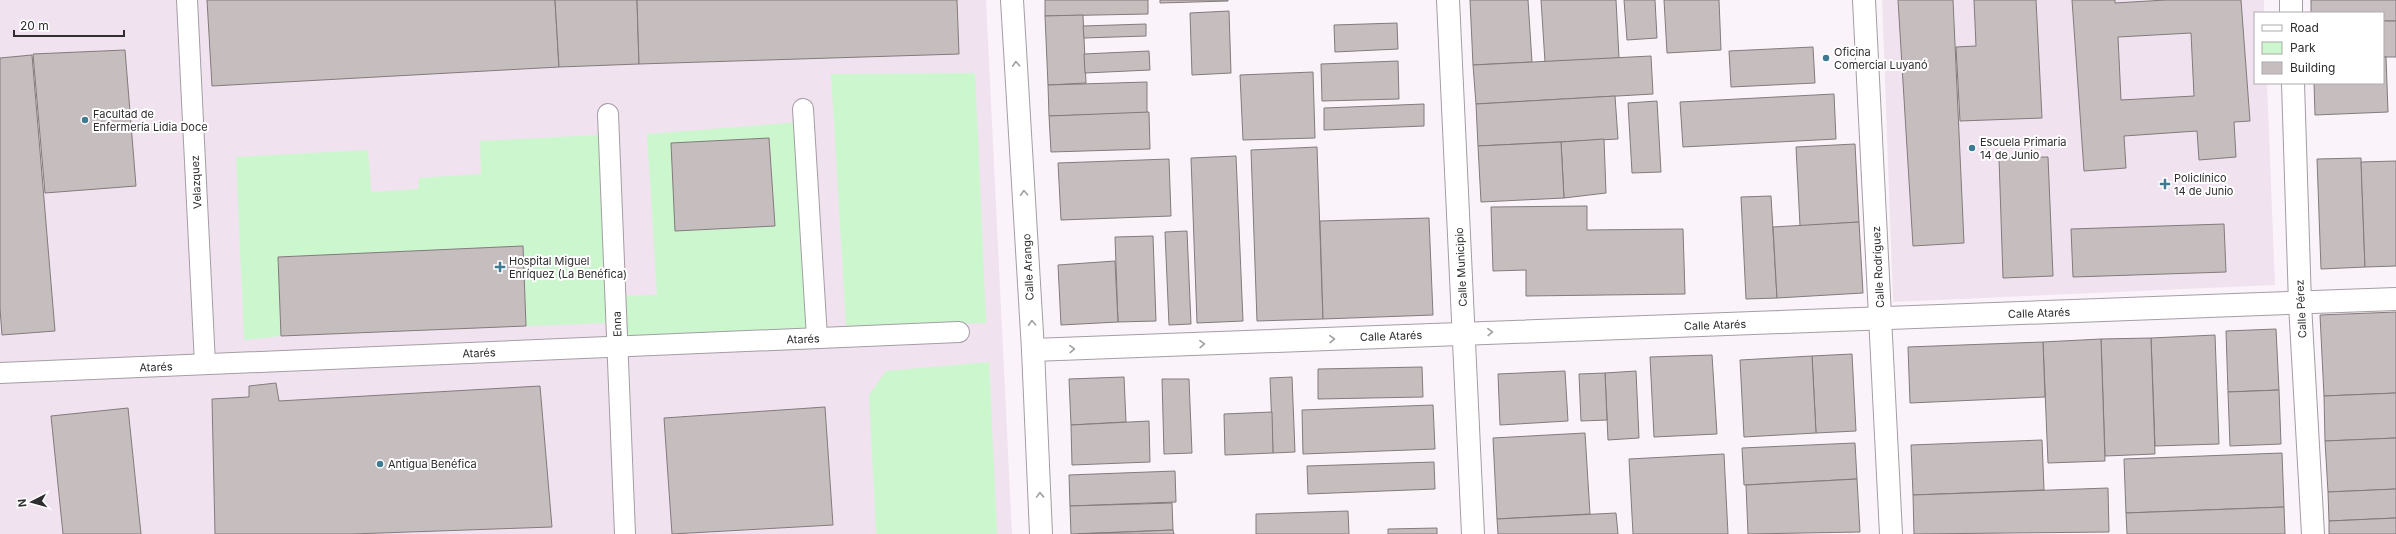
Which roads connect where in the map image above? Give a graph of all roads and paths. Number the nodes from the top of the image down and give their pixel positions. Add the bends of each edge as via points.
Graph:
1 (186, 0) edge
2 (1012, 0) edge
3 (1448, 0) edge
4 (1864, 0) edge
5 (2291, 0) edge
6 (2291, 12) edge
7 (2293, 84) edge
8 (803, 109) dead end
9 (608, 114) dead end
10 (2396, 299) edge
11 (2300, 304) junction
12 (1881, 319) junction
13 (959, 332) dead end
14 (1464, 333) junction
15 (817, 338) junction
16 (618, 346) junction
17 (1034, 350) junction
18 (205, 364) junction
19 (0, 373) edge
20 (625, 534) edge
21 (1042, 534) edge
22 (1473, 534) edge
23 (1891, 534) edge
24 (2313, 534) edge

1 - 18 lane, Velazquez
17 -> 2 street, Calle Arango
3 - 14 street, Calle Municipio
4 - 12 street, Calle Rodríguez
5 - 6 street
7 - 11 street, Calle Pérez
8 - 15 lane
9 - 16 lane, Enna
10 - 11 street, Calle Atarés
11 - 12 street, Calle Atarés
11 - 24 street, Calle Pérez
14 -> 12 street, Calle Atarés
12 - 23 street, Calle Rodríguez
13 - 15 lane, Atarés
17 -> 14 street, Calle Atarés
14 - 22 street, Calle Municipio
15 - 16 lane, Atarés
16 - 18 lane, Atarés
16 - 20 lane, Enna
21 -> 17 street, Calle Arango
18 - 19 lane, Atarés

